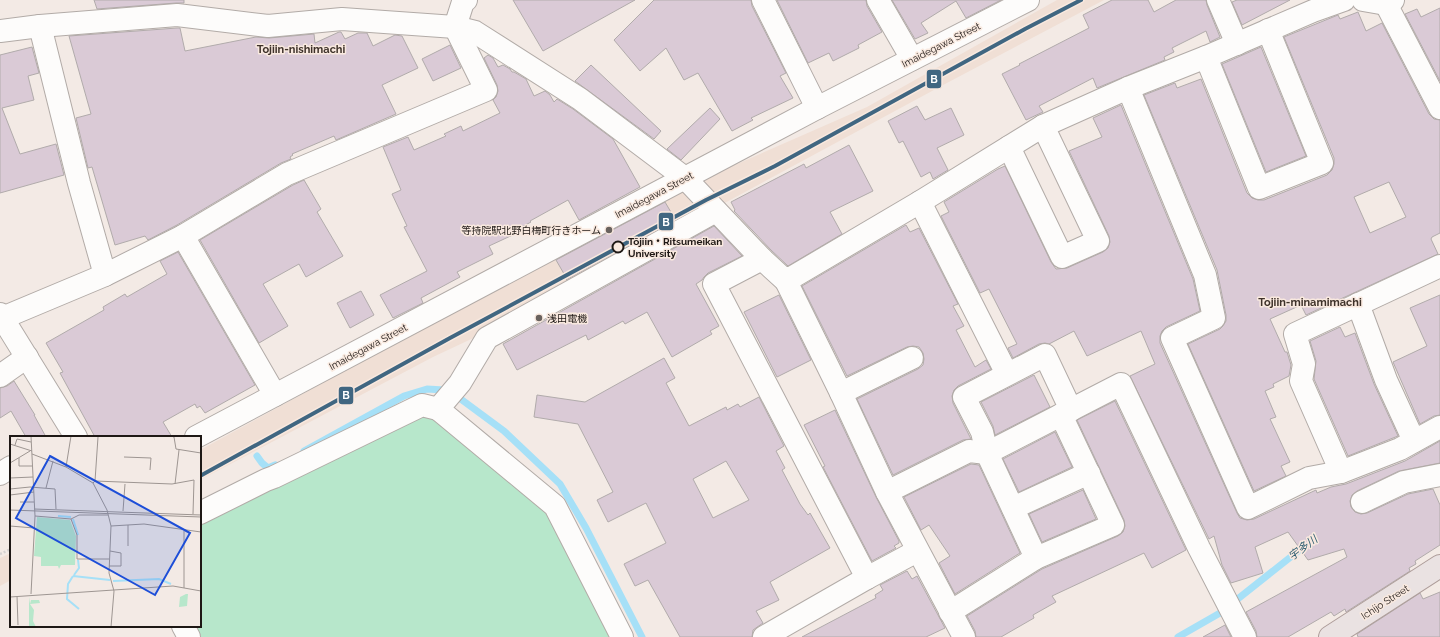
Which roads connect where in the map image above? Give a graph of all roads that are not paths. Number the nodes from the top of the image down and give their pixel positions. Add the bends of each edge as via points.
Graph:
1 (763, 0) edge
2 (878, 0) edge
3 (1218, 0) edge
4 (1344, 0) edge
5 (1363, 0) edge
6 (464, 1) edge
7 (1023, 1) edge
8 (1389, 2) edge
9 (174, 8) edge
10 (40, 26) junction
11 (455, 28) junction
12 (1268, 30) junction
13 (0, 31) edge
14 (1237, 44) junction
15 (1206, 57) junction
16 (912, 59) junction
17 (1128, 88) junction
18 (817, 108) junction
19 (1440, 108) edge
20 (1043, 126) junction
21 (1009, 147) junction
22 (685, 178) junction
23 (920, 202) junction
24 (716, 211) junction
25 (183, 236) junction
26 (762, 259) junction
27 (1440, 266) edge
28 (104, 275) junction
29 (786, 281) junction
30 (1358, 304) junction
31 (1, 317) edge
32 (27, 357) junction
33 (912, 358) dead end
34 (1007, 374) junction
35 (0, 376) edge
36 (841, 393) junction
37 (275, 395) junction
38 (448, 397) junction
39 (1066, 412) junction
40 (1440, 427) edge
41 (69, 435) edge
42 (198, 436) edge
43 (1414, 441) junction
44 (987, 453) junction
45 (10, 468) edge
46 (1341, 472) junction
47 (1089, 473) junction
48 (0, 474) edge
49 (1440, 475) edge
50 (887, 492) junction
51 (1362, 502) dead end
52 (1013, 508) junction
53 (201, 512) edge
54 (917, 551) junction
55 (1036, 558) junction
56 (1440, 566) edge
57 (867, 578) junction
58 (950, 612) junction
59 (1340, 634) edge
60 (622, 637) edge
61 (764, 637) edge
62 (964, 637) edge
63 (1245, 637) edge

1 - 18 street
2 - 16 street
3 - 14 street
4 - 12 street
5 - 8 street
6 - 11 street
7 - 16 street, Imaidegawa Street
8 - 19 street
9 - 10 street
9 - 11 street via 268,26 342,19
10 - 13 street
10 - 28 street
11 - 22 street via 475,32 580,99
11 - 25 street via 486,90 287,174
12 - 14 street
12 - 15 street via 1322,163 1259,188
14 - 15 street
15 - 17 street
16 - 18 street, Imaidegawa Street
17 - 20 street
17 - 46 street via 1205,275 1214,318 1172,338 1248,508 1309,478
18 - 22 street, Imaidegawa Street
20 - 21 street
20 - 21 street via 1098,241 1062,257
21 - 23 street
22 - 24 street
22 - 37 street, Imaidegawa Street
23 - 29 street
23 - 34 street
24 - 26 street
24 - 38 street via 487,338
25 - 28 street
25 - 37 street
26 - 29 street
26 - 57 street via 714,284
27 - 30 street
28 - 31 street
29 - 36 street
30 - 43 street via 1386,380
30 - 46 street via 1295,334 1304,364 1301,381
31 - 32 street
32 - 35 street
32 - 41 street
33 - 36 street
34 - 39 street via 1045,355
34 - 44 street via 964,397 982,432
36 - 50 street
37 - 42 street, Imaidegawa Street
38 - 53 street via 422,405
38 - 60 street via 555,506
39 - 44 street
39 - 47 street
39 - 63 street via 1121,384 1199,548
40 - 43 street
43 - 46 street
44 - 50 street via 969,451
44 - 52 street
45 - 48 street
47 - 52 street
47 - 55 street via 1113,525
49 - 51 street via 1404,482
50 - 54 street
52 - 55 street
54 - 57 street
54 - 58 street
55 - 58 street
56 - 59 main road, Ichijo Street
57 - 61 street
58 - 62 street

